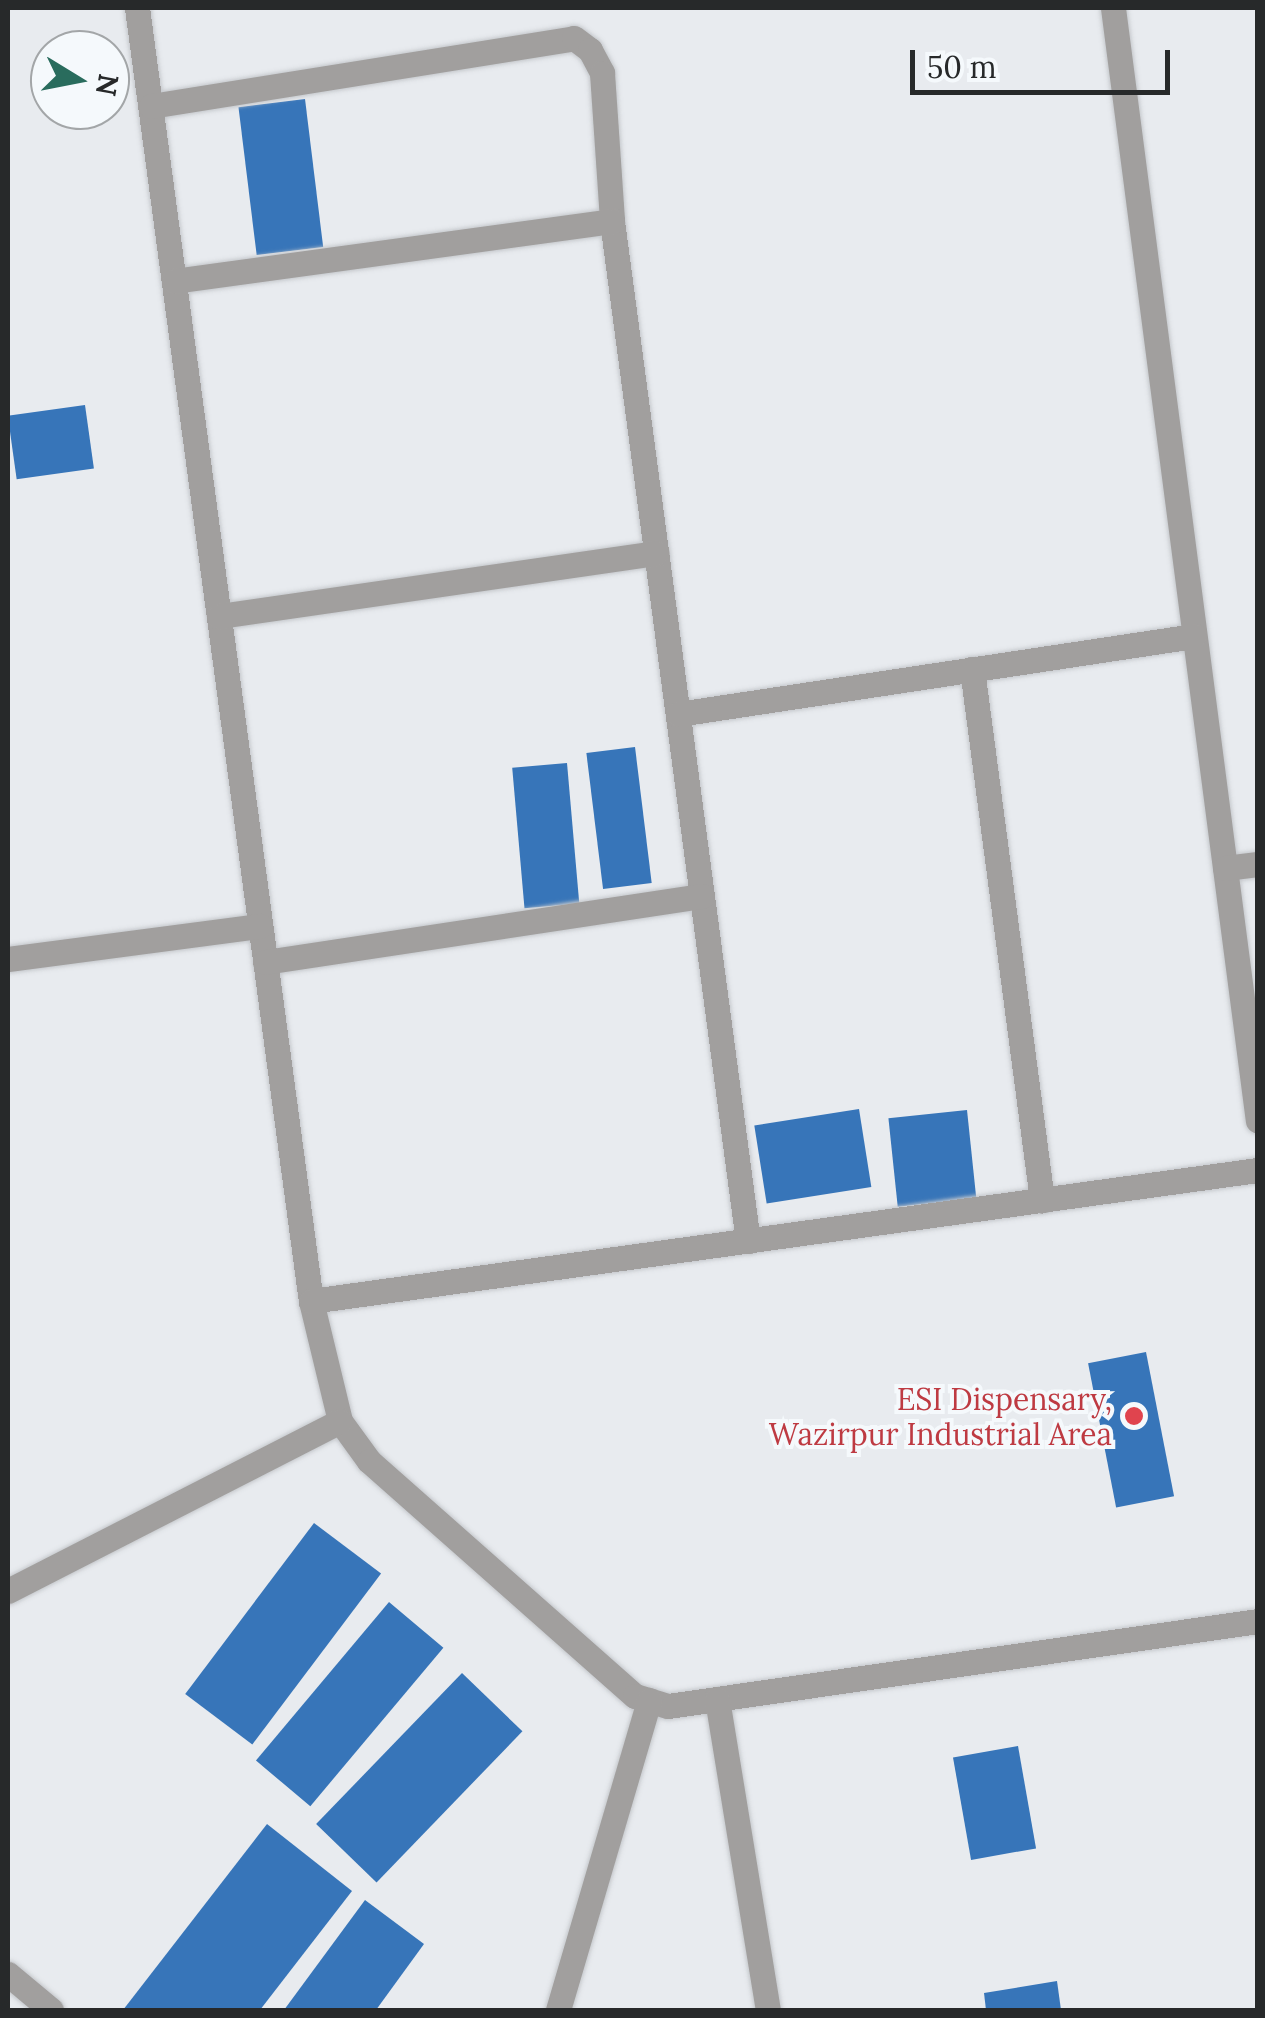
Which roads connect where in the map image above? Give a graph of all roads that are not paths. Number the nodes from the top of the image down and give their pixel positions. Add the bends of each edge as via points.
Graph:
1 (137, 8) edge
2 (1113, 8) edge
3 (150, 106) junction
4 (612, 221) junction
5 (174, 281) junction
6 (656, 552) junction
7 (219, 616) junction
8 (1194, 636) junction
9 (972, 669) junction
10 (678, 714) junction
11 (1258, 864) edge
12 (1225, 868) junction
13 (702, 896) junction
14 (260, 926) junction
15 (8, 960) edge
16 (265, 962) junction
17 (1258, 1121) edge
18 (1258, 1170) edge
19 (1042, 1200) junction
20 (748, 1241) junction
21 (311, 1301) junction
22 (340, 1421) junction
23 (8, 1591) edge
24 (1258, 1621) edge
25 (717, 1699) junction
26 (648, 1700) junction
27 (8, 1974) edge
28 (51, 2010) edge
29 (558, 2010) edge
30 (768, 2010) edge

1 - 3 street
2 - 8 street
3 - 4 street via 574,38 602,73
3 - 5 street
4 - 5 street
4 - 6 street
5 - 7 street
6 - 7 street
6 - 10 street
7 - 14 street
8 - 9 street
8 - 12 street
9 - 10 street
9 - 19 street
10 - 13 street
11 - 12 street
12 - 17 street
13 - 16 street
13 - 20 street
14 - 15 street
14 - 16 street
16 - 21 street
18 - 19 street
19 - 20 street
20 - 21 street
21 - 22 street
22 - 23 street
22 - 26 street via 369,1461 634,1696
24 - 25 street
25 - 26 street via 668,1706
25 - 30 street
26 - 29 street
27 - 28 street

